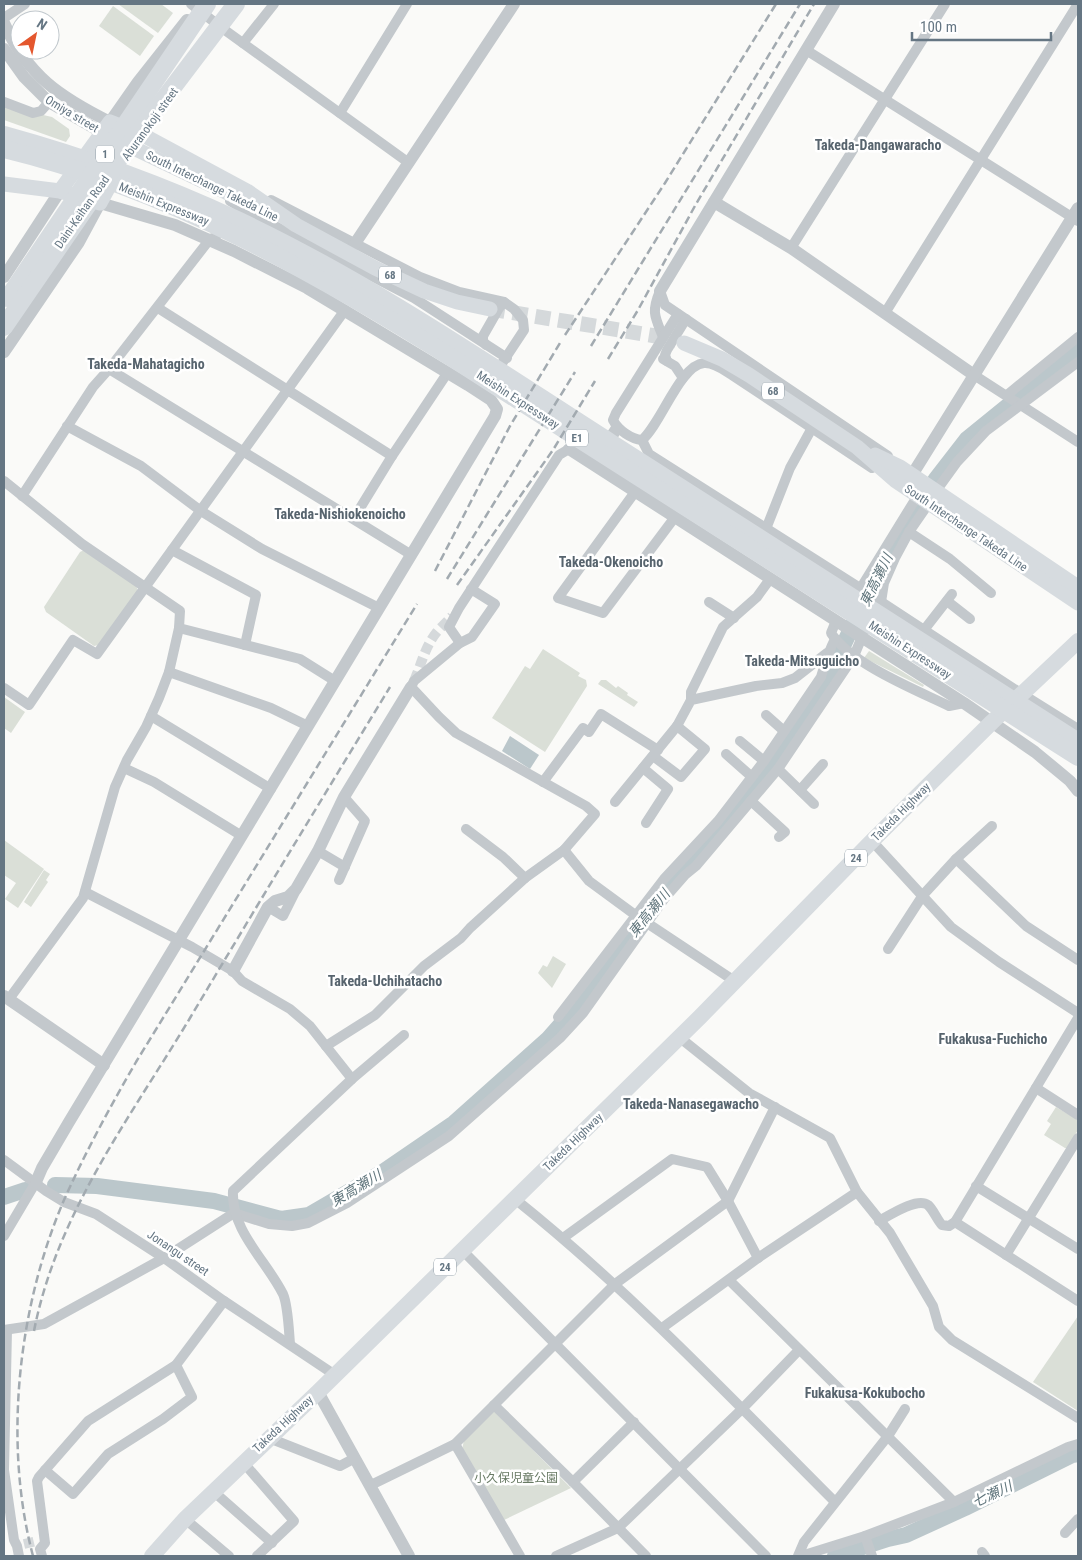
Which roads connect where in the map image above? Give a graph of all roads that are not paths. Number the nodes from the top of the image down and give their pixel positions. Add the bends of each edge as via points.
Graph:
1 (25, 4) edge
2 (236, 4) edge
3 (241, 4) edge
4 (274, 4) edge
5 (407, 4) edge
6 (514, 4) edge
7 (834, 4) edge
8 (945, 4) edge
9 (1078, 4) edge
10 (200, 5) edge
11 (14, 7) edge
12 (4, 18) edge
13 (4, 23) edge
14 (223, 24) junction
15 (243, 43) junction
16 (4, 49) edge
17 (806, 50) junction
18 (885, 99) junction
19 (4, 102) edge
20 (49, 102) junction
21 (340, 113) junction
22 (107, 128) junction
23 (4, 135) edge
24 (143, 135) junction
25 (133, 148) junction
26 (7, 150) edge
27 (56, 157) junction
28 (981, 160) junction
29 (409, 163) junction
30 (4, 184) edge
31 (213, 187) junction
32 (60, 191) junction
33 (247, 191) junction
34 (714, 202) junction
35 (100, 203) junction
36 (238, 206) junction
37 (1076, 216) edge
38 (296, 225) junction
39 (210, 239) junction
40 (354, 245) junction
41 (791, 248) junction
42 (4, 277) edge
43 (4, 286) edge
44 (660, 291) junction
45 (504, 302) junction
46 (4, 305) edge
47 (158, 308) junction
48 (345, 310) junction
49 (490, 310) tunnel mouth
50 (885, 313) junction
51 (682, 317) junction
52 (4, 327) edge
53 (664, 337) junction
54 (1078, 337) edge
55 (4, 340) edge
56 (684, 343) tunnel mouth
57 (486, 345) junction
58 (4, 352) edge
59 (654, 353) junction
60 (507, 358) junction
61 (667, 361) junction
62 (1078, 362) edge
63 (109, 369) junction
64 (448, 372) junction
65 (974, 375) junction
66 (683, 378) junction
67 (287, 390) junction
68 (482, 394) junction
69 (1007, 396) junction
70 (1020, 405) junction
71 (67, 426) junction
72 (617, 428) junction
73 (812, 428) junction
74 (642, 440) junction
75 (1078, 442) edge
76 (569, 449) joint
77 (244, 452) junction
78 (392, 456) junction
79 (593, 465) junction
80 (4, 481) edge
81 (920, 488) junction
82 (635, 492) junction
83 (22, 496) junction
84 (201, 511) junction
85 (675, 517) junction
86 (354, 518) junction
87 (766, 529) junction
88 (909, 532) junction
89 (172, 550) junction
90 (410, 554) junction
91 (751, 566) junction
92 (770, 579) junction
93 (145, 587) junction
94 (1078, 587) edge
95 (471, 589) junction
96 (862, 589) junction
97 (991, 593) dead end
98 (878, 600) junction
99 (709, 602) dead end
100 (1078, 603) edge
101 (379, 608) junction
102 (734, 618) junction
103 (963, 618) dead end
104 (838, 622) junction
105 (179, 628) junction
106 (924, 630) junction
107 (861, 637) junction
108 (836, 640) junction
109 (1078, 641) edge
110 (460, 643) junction
111 (245, 645) junction
112 (827, 653) junction
113 (851, 653) junction
114 (168, 672) junction
115 (335, 682) junction
116 (413, 684) junction
117 (4, 688) edge
118 (1022, 694) junction
119 (691, 700) junction
120 (964, 703) junction
121 (766, 715) dead end
122 (151, 716) junction
123 (791, 721) junction
124 (992, 722) junction
125 (308, 726) junction
126 (677, 726) junction
127 (1078, 729) edge
128 (804, 730) junction
129 (784, 731) junction
130 (740, 741) dead end
131 (1078, 742) edge
132 (656, 753) junction
133 (726, 754) dead end
134 (1078, 758) edge
135 (764, 761) junction
136 (823, 764) dead end
137 (124, 768) junction
138 (643, 768) junction
139 (778, 769) junction
140 (752, 777) junction
141 (543, 782) junction
142 (1075, 783) edge
143 (270, 788) junction
144 (800, 790) junction
145 (344, 797) junction
146 (752, 801) junction
147 (615, 802) dead end
148 (814, 804) dead end
149 (646, 823) dead end
150 (992, 826) dead end
151 (466, 829) dead end
152 (242, 836) junction
153 (779, 837) dead end
154 (872, 840) junction
155 (564, 850) junction
156 (318, 851) junction
157 (956, 859) junction
158 (344, 867) junction
159 (525, 878) junction
160 (339, 880) dead end
161 (85, 892) junction
162 (923, 895) junction
163 (641, 919) junction
164 (179, 940) junction
165 (888, 949) dead end
166 (1078, 960) edge
167 (233, 971) junction
168 (736, 982) junction
169 (6, 998) edge
170 (1078, 1013) edge
171 (558, 1017) dead end
172 (1078, 1018) edge
173 (404, 1035) dead end
174 (680, 1037) junction
175 (326, 1046) junction
176 (104, 1065) junction
177 (352, 1079) junction
178 (1036, 1088) junction
179 (775, 1107) junction
180 (1078, 1115) edge
181 (1078, 1138) edge
182 (5, 1162) edge
183 (36, 1182) junction
184 (976, 1186) junction
185 (857, 1192) junction
186 (515, 1199) junction
187 (728, 1201) junction
188 (234, 1213) junction
189 (1029, 1219) junction
190 (879, 1221) junction
191 (955, 1222) junction
192 (4, 1236) edge
193 (563, 1238) junction
194 (1078, 1249) edge
195 (462, 1250) junction
196 (1006, 1255) junction
197 (164, 1258) junction
198 (758, 1258) junction
199 (729, 1280) junction
200 (615, 1284) junction
201 (224, 1301) junction
202 (1078, 1301) edge
203 (662, 1328) junction
204 (6, 1330) edge
205 (555, 1343) junction
206 (290, 1344) junction
207 (799, 1350) junction
208 (176, 1365) junction
209 (335, 1375) junction
210 (318, 1392) junction
211 (494, 1405) junction
212 (742, 1408) junction
213 (906, 1409) dead end
214 (1078, 1418) edge
215 (634, 1422) junction
216 (888, 1436) junction
217 (268, 1438) junction
218 (456, 1444) junction
219 (1078, 1444) edge
220 (355, 1458) junction
221 (243, 1462) junction
222 (680, 1468) junction
223 (45, 1470) junction
224 (573, 1482) junction
225 (371, 1486) junction
226 (213, 1491) junction
227 (835, 1502) junction
228 (954, 1502) junction
229 (185, 1519) junction
230 (1078, 1519) edge
231 (618, 1528) junction
232 (8, 1529) edge
233 (1065, 1533) dead end
234 (866, 1539) junction
235 (272, 1543) junction
236 (157, 1555) edge
237 (20, 1556) edge
238 (42, 1556) edge
239 (229, 1556) edge
240 (257, 1556) edge
241 (409, 1556) edge
242 (520, 1556) edge
243 (556, 1556) edge
244 (646, 1556) edge
245 (766, 1556) edge
246 (800, 1556) edge
247 (872, 1556) edge

1 - 11 street
2 - 14 highway, Daini-Keihan Road / 1
3 - 14 street, Aburanokoji street
4 - 15 street
5 - 21 street
6 - 29 street
7 - 17 street
8 - 18 street
9 - 28 street
10 - 14 street
10 - 22 street via 138,82
10 - 43 highway via 99,144
10 - 46 highway, Daini-Keihan Road / 1
11 - 12 street
13 - 22 street, Omiya street via 23,57 52,88
14 - 15 street
14 - 24 street, Aburanokoji street
14 - 52 highway, Daini-Keihan Road / 1 via 109,173
14 - 55 highway via 185,90
15 - 21 street
16 - 20 street, Omiya street via 24,77
17 - 18 street
17 - 34 street
18 - 28 street
18 - 41 street
19 - 20 street via 33,113 41,111
20 - 22 street, Omiya street
21 - 29 street
22 - 24 main road, South Interchange Takeda Line / 68
22 - 25 main road, South Interchange Takeda Line / 68
22 - 32 main road
23 - 27 highway, Meishin Expressway / E1
24 - 25 main road, Aburanokoji street
24 - 33 main road, South Interchange Takeda Line / 68
25 - 31 main road, South Interchange Takeda Line / 68
25 - 35 main road, Aburanokoji street
26 - 27 highway, Meishin Expressway / E1
27 - 131 highway, Meishin Expressway / E1 via 116,170 196,201 354,282
27 - 134 highway, Meishin Expressway / E1 via 190,213 355,298
28 - 37 street
28 - 50 street
29 - 40 street
30 - 32 main road
31 - 36 street
31 - 38 main road, South Interchange Takeda Line / 68
32 - 35 main road
32 - 42 street
33 - 38 main road, South Interchange Takeda Line / 68
33 - 40 street
34 - 41 street
34 - 44 street
35 - 39 street
35 - 58 street, Aburanokoji street via 79,242
36 - 39 street via 219,235
36 - 57 street via 414,298
37 - 65 street
38 - 49 main road, South Interchange Takeda Line / 68 via 424,291
39 - 47 street
39 - 48 street
40 - 45 street via 441,286
41 - 50 street
44 - 51 street via 665,305
44 - 53 street via 654,305 656,320
45 - 57 street via 483,336
45 - 60 street via 518,312 524,325
47 - 63 street
47 - 67 street
48 - 64 street
48 - 67 street
50 - 65 street
51 - 53 street
51 - 61 street via 665,355
51 - 81 street via 886,454
53 - 59 street
54 - 69 street
56 - 81 main road, South Interchange Takeda Line / 68 via 729,363
57 - 60 street
59 - 61 street
59 - 72 street via 616,413
60 - 68 street
61 - 66 street
62 - 70 street
63 - 71 street via 93,386
63 - 77 street
64 - 68 street
64 - 78 street
65 - 69 street
65 - 81 street
66 - 73 street via 696,366 712,364
66 - 74 street
67 - 77 street
67 - 78 street
68 - 90 street via 494,405 495,416
69 - 70 street
70 - 75 street
70 - 81 street via 986,432 957,462
71 - 83 street
71 - 84 street via 141,466
72 - 74 street via 636,440
72 - 79 street
73 - 81 street via 880,473
73 - 87 street via 790,468
74 - 87 street via 649,454
76 - 79 street
76 - 95 street via 559,455
77 - 84 street
77 - 86 street
78 - 86 street
79 - 82 street
80 - 83 street
81 - 88 street
81 - 94 main road, South Interchange Takeda Line / 68
81 - 96 street
81 - 100 main road, South Interchange Takeda Line / 68
82 - 85 street
82 - 85 street via 558,598 602,613
83 - 93 street via 82,544
84 - 89 street
84 - 101 street via 262,549
85 - 91 street
86 - 90 street
87 - 91 street
87 - 96 street
88 - 97 street via 950,559
88 - 98 street
89 - 93 street
89 - 111 street via 256,595
90 - 101 street
91 - 92 street
92 - 102 street via 757,597
92 - 104 street
93 - 105 street via 180,611
93 - 117 street via 97,654 73,640 29,705
95 - 110 street via 449,627
95 - 110 street via 495,604 472,637
96 - 98 street
96 - 104 street
98 - 106 street
98 - 107 street
99 - 102 street
101 - 115 street
102 - 119 street via 723,627 691,692
103 - 106 street via 949,597
104 - 107 street
104 - 108 street via 831,633
105 - 111 street
105 - 114 street
106 - 118 street
107 - 113 street
107 - 120 street
108 - 112 street
108 - 113 street
109 - 118 highway, Takeda Highway / 24
110 - 116 street
111 - 115 street via 300,659
112 - 119 street via 796,678 782,683
112 - 123 street via 821,677
113 - 120 street via 866,664 949,706
113 - 128 street
114 - 122 street
114 - 125 street via 272,708
115 - 125 street
116 - 141 street via 456,733
116 - 145 street
118 - 124 highway, Takeda Highway / 24
118 - 127 street
119 - 126 street
120 - 124 street
121 - 129 street
122 - 137 street
122 - 143 street
123 - 128 street
123 - 129 street
124 - 142 street
124 - 154 highway, Takeda Highway / 24
125 - 143 street
126 - 132 street
126 - 132 street via 705,749 681,777
128 - 139 street
129 - 135 street
130 - 135 street
132 - 138 street
132 - 141 street via 601,714 589,732 583,728
133 - 140 street
135 - 140 street
136 - 144 street
137 - 152 street via 154,782
137 - 161 street via 107,812
138 - 147 street
138 - 149 street via 668,789
139 - 144 street
139 - 146 street
140 - 163 street via 718,822 664,879
141 - 155 street via 586,806 594,814
143 - 152 street
144 - 148 street
145 - 156 street
145 - 158 street via 365,821
146 - 153 street via 785,832
146 - 163 street via 696,866
150 - 157 street
151 - 159 street
152 - 164 street
154 - 162 street
154 - 168 highway, Takeda Highway / 24
155 - 159 street
155 - 163 street via 588,881
156 - 158 street
156 - 167 street via 296,889 268,907
157 - 162 street
157 - 166 street via 1026,926
158 - 160 street
159 - 175 street via 374,1014
161 - 164 street
161 - 169 street
162 - 165 street
162 - 170 street via 951,927
163 - 168 street
163 - 171 street
163 - 188 street via 605,983 560,1038 449,1136 347,1203 308,1223 292,1226 269,1224
164 - 167 street
164 - 176 street
167 - 175 street via 242,981 290,1009
168 - 174 highway, Takeda Highway / 24
169 - 176 street
172 - 178 street
173 - 177 street
174 - 179 street via 749,1093
174 - 186 highway, Takeda Highway / 24
175 - 177 street
176 - 183 street
177 - 188 street via 233,1191
178 - 180 street
178 - 184 street
179 - 185 street via 830,1138
179 - 187 street
181 - 189 street
182 - 183 street, Jonangu street
183 - 192 street
183 - 197 street, Jonangu street via 46,1192 96,1214
184 - 189 street
184 - 191 street
185 - 190 street
185 - 198 street
186 - 193 street
186 - 195 highway, Takeda Highway / 24
187 - 193 street via 707,1167 672,1160
187 - 198 street
187 - 200 street
188 - 197 street
188 - 206 street via 284,1296
189 - 194 street
189 - 196 street
190 - 191 street via 913,1204 923,1203 929,1205 942,1225 949,1226
190 - 214 street via 890,1233 933,1306 939,1327 952,1340
191 - 196 street
193 - 200 street
195 - 205 street
195 - 209 highway, Takeda Highway / 24
196 - 202 street
197 - 201 street, Jonangu street
197 - 204 street via 44,1324
198 - 199 street
199 - 203 street
199 - 207 street
200 - 203 street
200 - 205 street
201 - 206 street, Jonangu street
201 - 208 street
203 - 212 street
204 - 232 street via 4,1470
205 - 211 street
205 - 215 street
206 - 209 street, Jonangu street
207 - 212 street
207 - 216 street
208 - 223 street via 88,1421
208 - 223 street via 192,1397 108,1454 73,1494
209 - 210 highway, Takeda Highway / 24
210 - 217 highway, Takeda Highway / 24
210 - 220 street
211 - 218 street
211 - 224 street
212 - 222 street
212 - 227 street
213 - 216 street
215 - 222 street
215 - 224 street
216 - 227 street
216 - 228 street
217 - 220 street via 340,1466
217 - 221 highway, Takeda Highway / 24
218 - 225 street
218 - 242 street
219 - 228 street
220 - 225 street
221 - 226 highway, Takeda Highway / 24
221 - 235 street via 294,1521
222 - 231 street
222 - 245 street
223 - 238 street via 37,1481 40,1538 46,1542 40,1549
224 - 231 street
225 - 241 street
226 - 229 highway, Takeda Highway / 24
226 - 235 street
227 - 246 street via 804,1542
228 - 234 street
229 - 236 highway, Takeda Highway / 24
229 - 239 street
230 - 233 street
231 - 243 street
231 - 244 street
232 - 237 street via 21,1545
234 - 246 street
234 - 247 street
235 - 240 street

